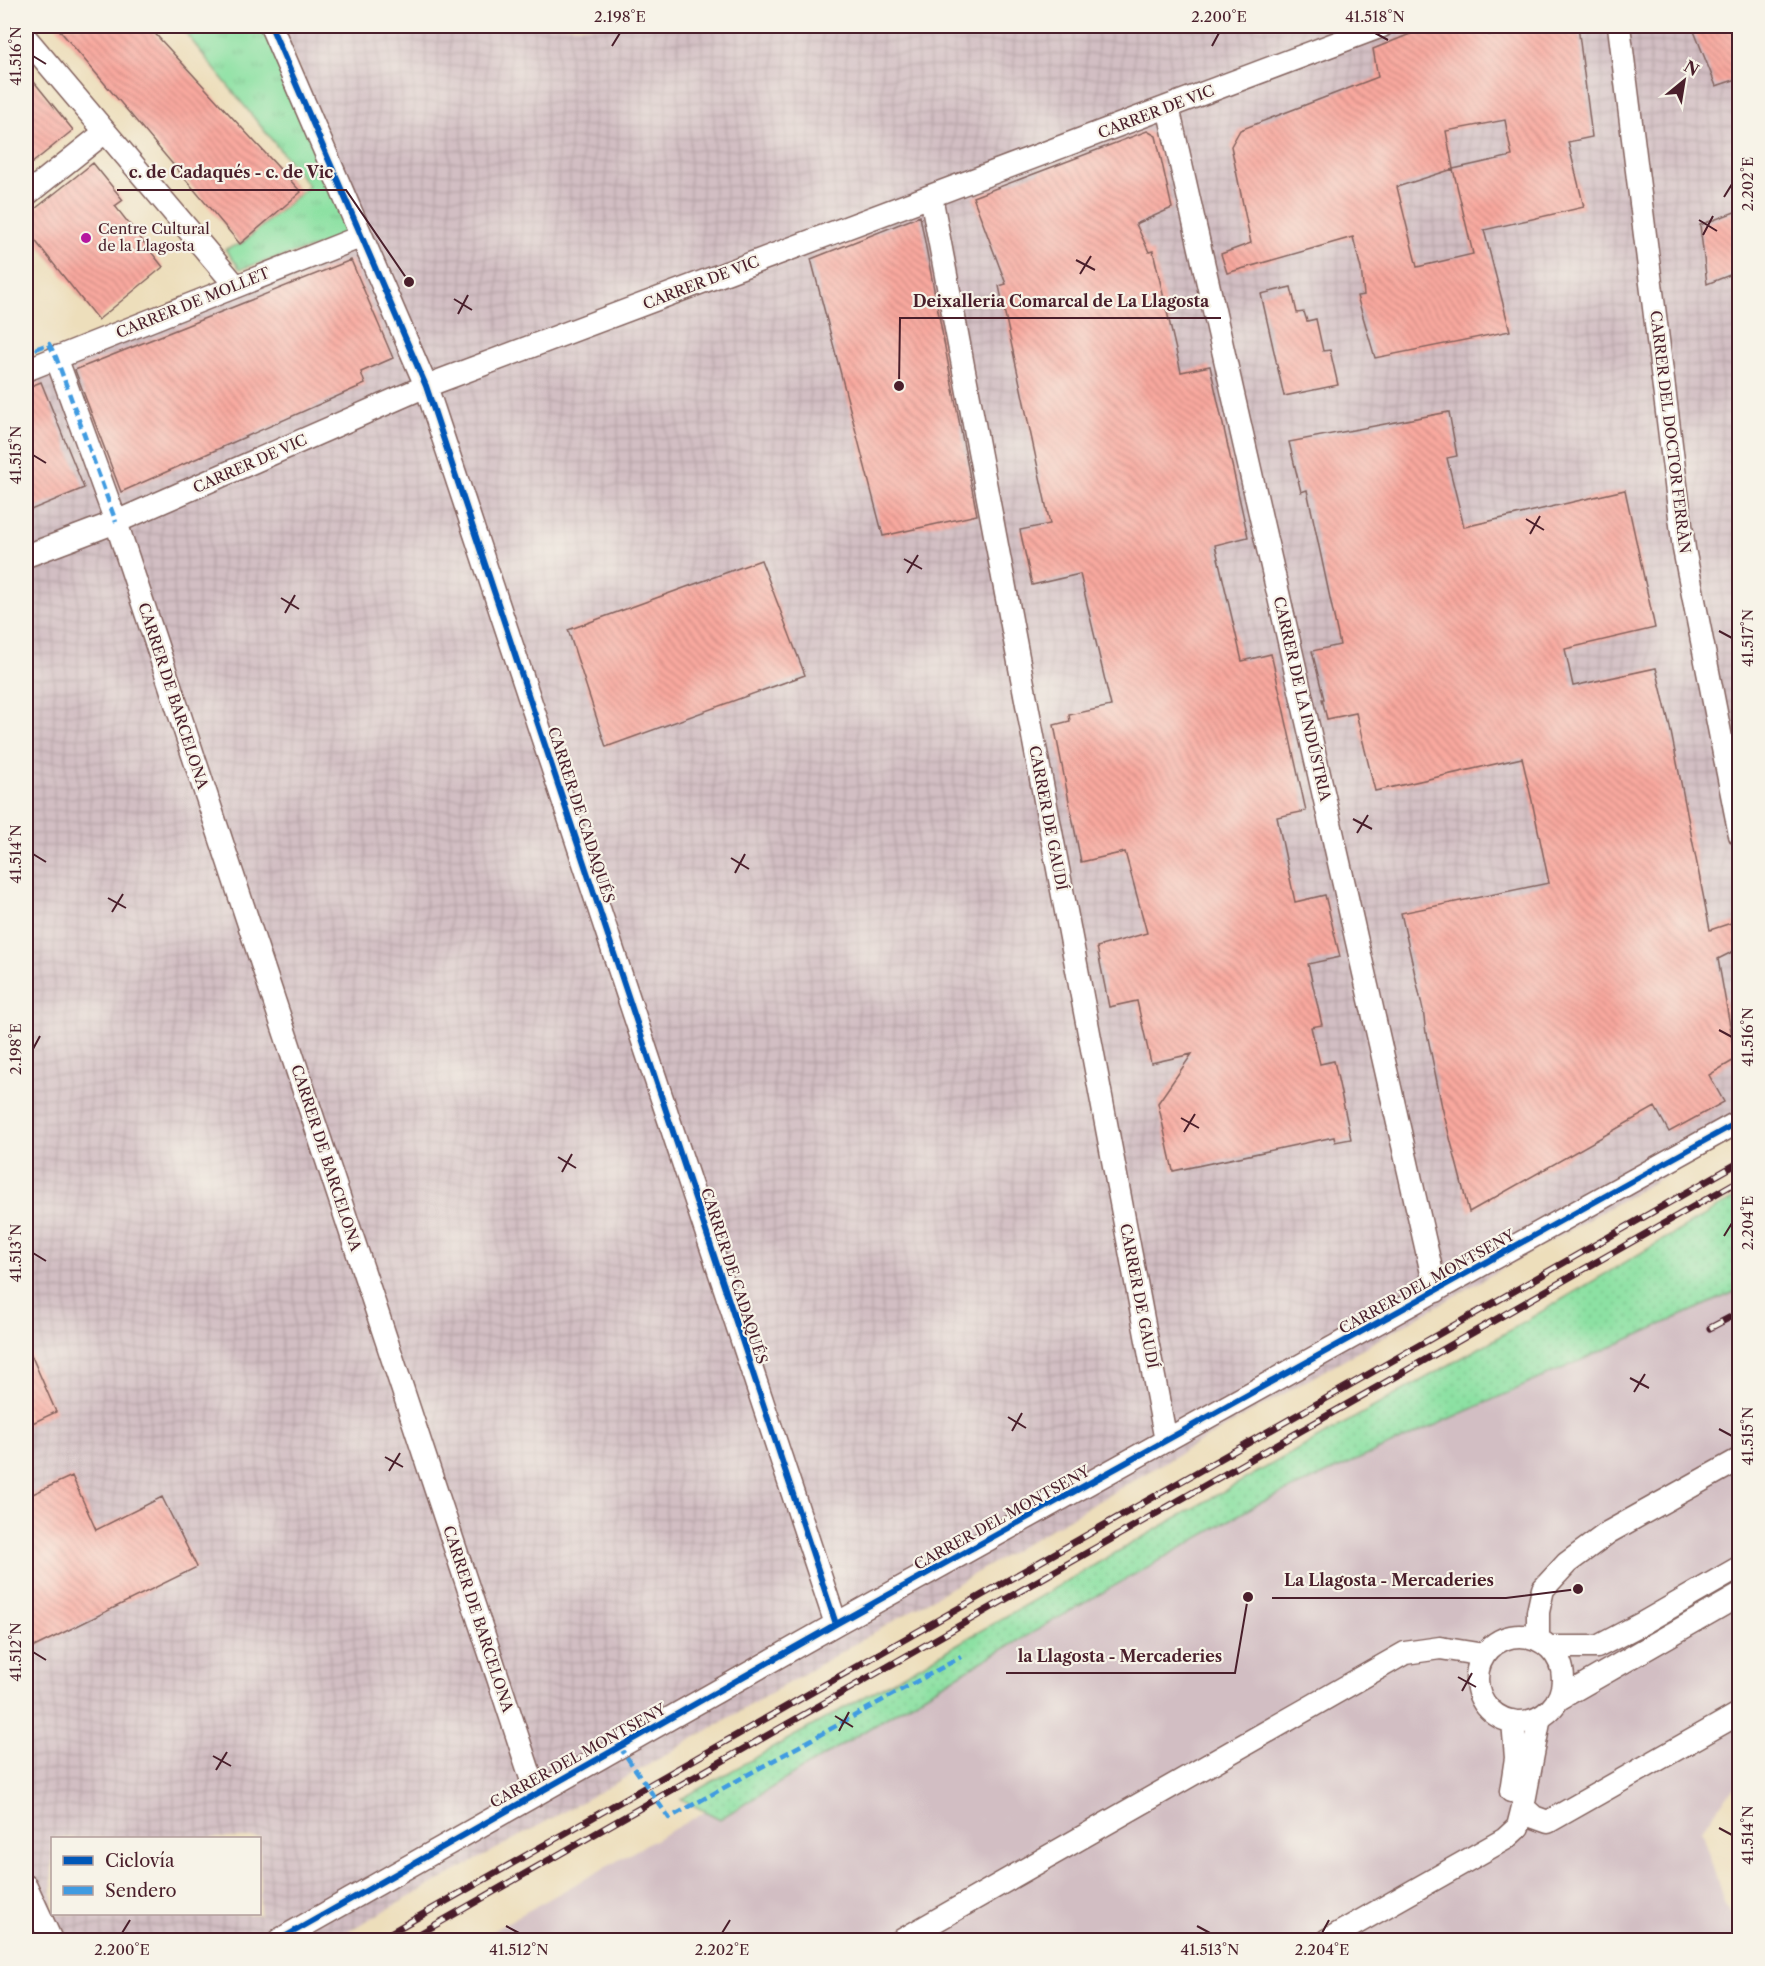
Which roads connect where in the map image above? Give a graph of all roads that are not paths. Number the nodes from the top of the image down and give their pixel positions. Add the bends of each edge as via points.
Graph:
1 (270, 26) edge
2 (1382, 26) edge
3 (1619, 26) edge
4 (26, 38) edge
5 (1168, 107) junction
6 (105, 132) junction
7 (26, 195) edge
8 (931, 196) junction
9 (360, 237) junction
10 (236, 286) junction
11 (56, 357) junction
12 (26, 370) edge
13 (426, 386) junction
14 (116, 522) junction
15 (26, 556) edge
16 (1740, 835) edge
17 (1740, 1121) edge
18 (1436, 1291) junction
19 (1166, 1441) junction
20 (1740, 1459) edge
21 (1740, 1567) edge
22 (1740, 1595) edge
23 (836, 1624) junction
24 (1544, 1643) junction
25 (1484, 1654) junction
26 (1559, 1699) junction
27 (1740, 1713) edge
28 (1540, 1718) junction
29 (1513, 1721) junction
30 (536, 1793) junction
31 (1523, 1808) junction
32 (1505, 1839) junction
33 (26, 1886) edge
34 (51, 1941) edge
35 (279, 1941) edge
36 (902, 1941) edge
37 (1327, 1941) edge

1 - 9 street, CARRER DE CADAQUÉS
2 - 5 street, CARRER DE VIC
3 - 16 street, CARRER DEL DOCTOR FERRÀN via 1684,549
4 - 6 street
5 - 8 street, CARRER DE VIC
5 - 18 street, CARRER DE LA INDÚSTRIA
6 - 7 street
6 - 10 street
8 - 13 street, CARRER DE VIC
8 - 19 street, CARRER DE GAUDÍ
9 - 10 street, CARRER DE MOLLET
9 - 13 street, CARRER DE CADAQUÉS
10 - 11 street, CARRER DE MOLLET
11 - 12 street, CARRER DE MOLLET
11 - 14 street, CARRER DE BARCELONA
13 - 14 street, CARRER DE VIC
13 - 23 street, CARRER DE CADAQUÉS
14 - 15 street, CARRER DE VIC
14 - 30 street, CARRER DE BARCELONA
17 - 18 street, CARRER DEL MONTSENY
18 - 19 street, CARRER DEL MONTSENY
19 - 23 street, CARRER DEL MONTSENY
20 - 24 street via 1609,1532 1567,1563 1544,1589 1538,1612
21 - 24 street via 1597,1647
22 - 26 street
23 - 30 street, CARRER DEL MONTSENY
24 - 25 street via 1523,1635 1508,1637
24 - 26 street via 1559,1659 1563,1672
25 - 29 street via 1478,1668 1481,1698 1489,1709
25 - 36 street via 1440,1648 1404,1653
26 - 28 street
27 - 31 street via 1548,1822
28 - 29 street
28 - 31 street
29 - 32 street via 1516,1758
30 - 35 street, CARRER DEL MONTSENY
31 - 32 street via 1518,1827
32 - 37 street
33 - 34 street

